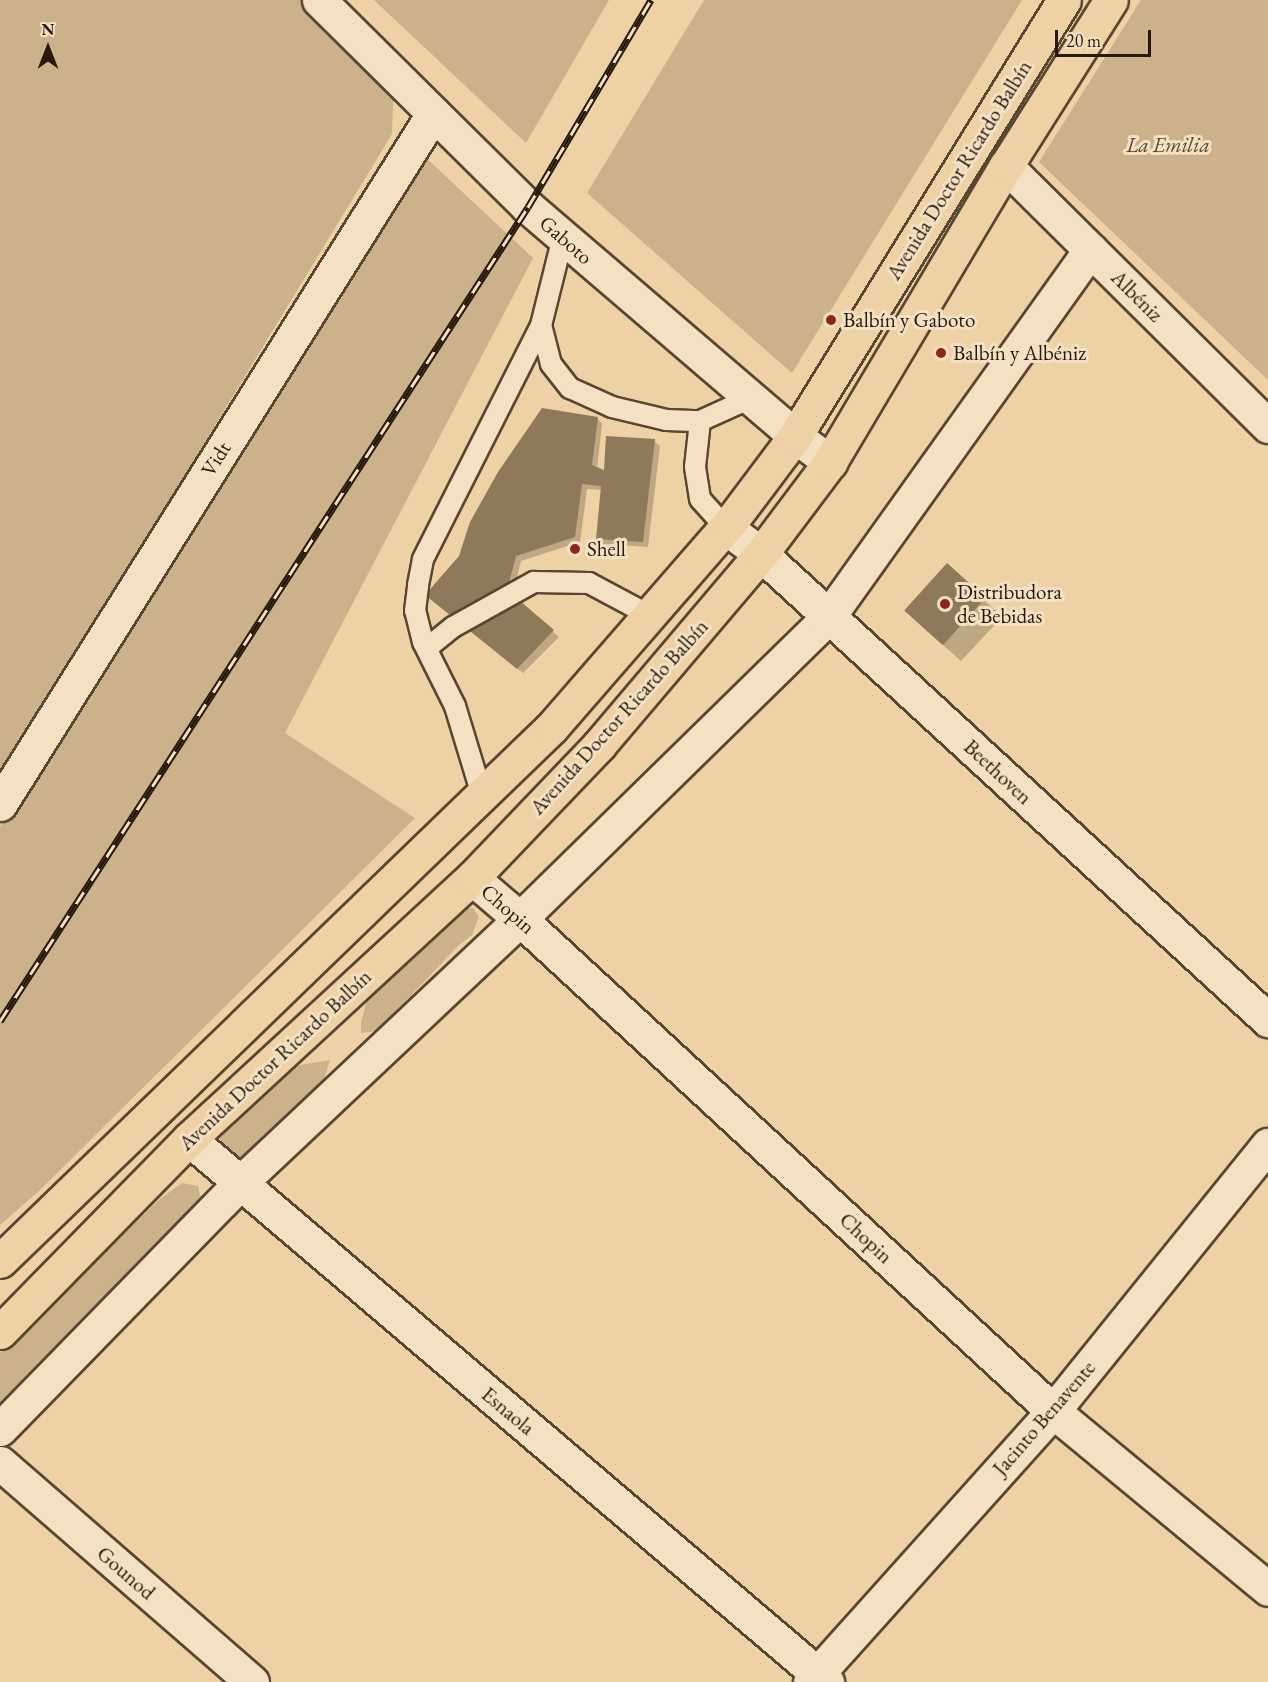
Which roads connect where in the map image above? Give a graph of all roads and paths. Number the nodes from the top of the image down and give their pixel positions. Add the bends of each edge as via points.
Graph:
1 (319, 0) edge
2 (1064, 0) edge
3 (1110, 0) edge
4 (433, 114) junction
5 (1006, 166) junction
6 (563, 237) junction
7 (1090, 250) junction
8 (541, 325) junction
9 (751, 398) junction
10 (700, 421) junction
11 (1268, 426) edge
12 (795, 436) junction
13 (830, 462) junction
14 (725, 527) junction
15 (762, 554) junction
16 (649, 615) junction
17 (829, 616) junction
18 (426, 648) junction
19 (482, 795) junction
20 (0, 804) edge
21 (472, 878) junction
22 (520, 919) junction
23 (1268, 1020) edge
24 (189, 1139) junction
25 (1268, 1145) edge
26 (240, 1183) junction
27 (0, 1261) edge
28 (0, 1332) edge
29 (1053, 1411) junction
30 (0, 1429) edge
31 (0, 1463) edge
32 (1268, 1589) edge
33 (818, 1679) edge
34 (252, 1682) edge

1 - 4 street, Gaboto
2 - 12 main road, Avenida Doctor Ricardo Balbín
3 - 5 main road, Avenida Doctor Ricardo Balbín
4 - 6 street, Gaboto
4 - 20 street, Vidt
5 - 7 street, Albéniz
5 - 13 main road, Avenida Doctor Ricardo Balbín
6 - 8 lane
6 - 9 street, Gaboto
7 - 11 street, Albéniz
7 - 17 street
8 - 10 lane via 551,364 570,388 612,407 666,420
8 - 18 lane via 423,559 415,611
9 - 10 lane
9 - 12 street, Gaboto
10 - 14 lane via 695,467 700,500
12 - 13 street, Gaboto
12 - 14 main road, Avenida Doctor Ricardo Balbín
13 - 15 main road, Avenida Doctor Ricardo Balbín
14 - 15 street, Beethoven
14 - 16 main road, Avenida Doctor Ricardo Balbín
15 - 17 street, Beethoven
15 - 21 main road, Avenida Doctor Ricardo Balbín via 599,745
16 - 18 lane via 589,583 534,582 453,627
16 - 19 main road, Avenida Doctor Ricardo Balbín via 552,727
17 - 22 street
17 - 23 street, Beethoven
18 - 19 lane via 455,706
19 - 27 main road, Avenida Doctor Ricardo Balbín
21 - 22 street, Chopin
21 - 24 main road, Avenida Doctor Ricardo Balbín
22 - 26 street
22 - 29 street, Chopin
24 - 26 street, Esnaola
24 - 28 main road, Avenida Doctor Ricardo Balbín
25 - 29 street, Jacinto Benavente
26 - 30 street
26 - 33 street, Esnaola
29 - 32 street, Chopin
29 - 33 street, Jacinto Benavente
31 - 34 street, Gounod

